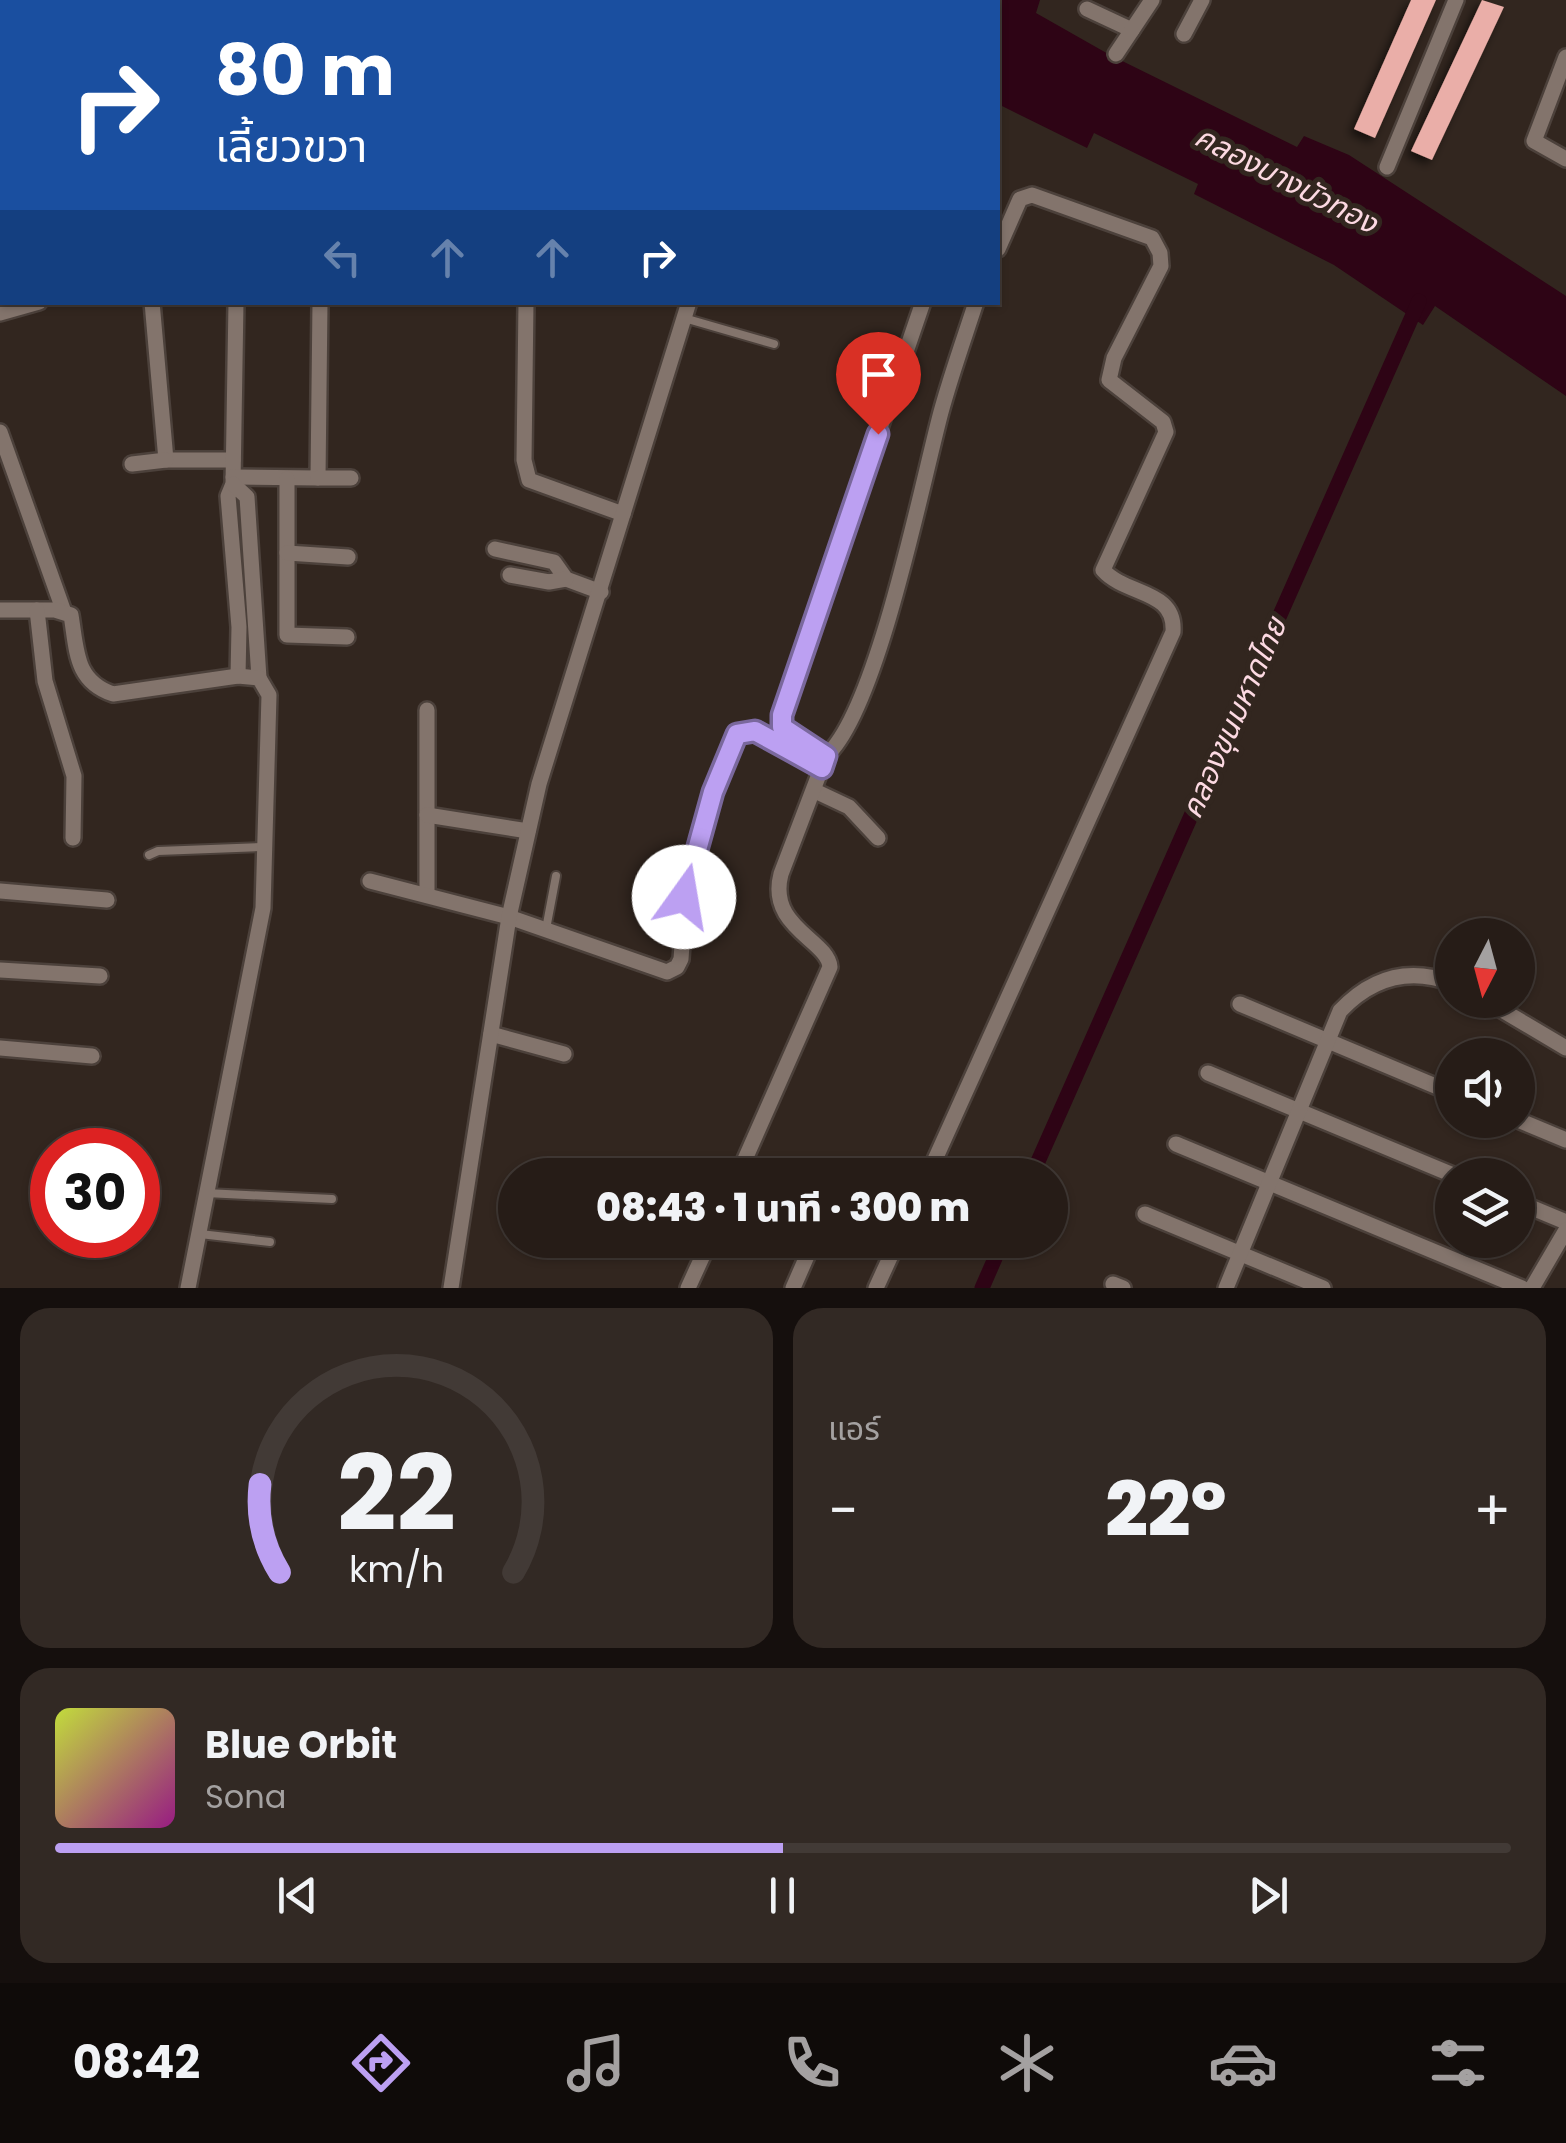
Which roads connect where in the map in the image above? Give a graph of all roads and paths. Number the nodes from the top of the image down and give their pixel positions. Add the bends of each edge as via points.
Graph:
1 (1152, 0) edge
2 (1202, 0) edge
3 (1456, 0) edge
4 (1087, 10) dead end
5 (1132, 30) junction
6 (1184, 34) dead end
7 (1116, 54) dead end
8 (1566, 56) edge
9 (1566, 160) edge
10 (1387, 167) dead end
11 (1000, 245) edge
12 (28, 305) edge
13 (152, 305) edge
14 (236, 305) edge
15 (320, 305) edge
16 (526, 305) edge
17 (922, 305) edge
18 (975, 305) edge
19 (686, 310) edge
20 (0, 313) edge
21 (774, 344) dead end
22 (0, 432) edge
23 (166, 460) junction
24 (233, 460) junction
25 (132, 464) dead end
26 (287, 478) junction
27 (318, 478) junction
28 (351, 478) dead end
29 (233, 480) junction
30 (623, 514) junction
31 (495, 549) dead end
32 (287, 553) junction
33 (348, 557) dead end
34 (510, 576) dead end
35 (566, 579) junction
36 (601, 592) junction
37 (0, 610) edge
38 (37, 610) junction
39 (64, 612) junction
40 (255, 616) junction
41 (238, 619) junction
42 (347, 637) dead end
43 (238, 676) junction
44 (259, 678) junction
45 (427, 710) dead end
46 (824, 762) junction
47 (815, 791) junction
48 (427, 815) junction
49 (528, 831) junction
50 (73, 838) dead end
51 (878, 838) dead end
52 (262, 846) junction
53 (149, 855) dead end
54 (556, 876) dead end
55 (370, 882) dead end
56 (0, 891) edge
57 (427, 895) junction
58 (107, 900) dead end
59 (509, 917) junction
60 (546, 929) junction
61 (0, 970) edge
62 (100, 976) dead end
63 (1435, 977) edge
64 (1240, 1004) dead end
65 (1515, 1018) edge
66 (491, 1034) junction
67 (1326, 1040) junction
68 (0, 1048) edge
69 (1566, 1048) edge
70 (564, 1054) dead end
71 (92, 1056) dead end
72 (1208, 1073) dead end
73 (1435, 1086) edge
74 (1298, 1110) junction
75 (1535, 1127) edge
76 (1566, 1140) edge
77 (1176, 1144) dead end
78 (745, 1158) edge
79 (936, 1158) edge
80 (1435, 1167) edge
81 (1269, 1183) junction
82 (204, 1193) junction
83 (332, 1199) dead end
84 (1535, 1209) edge
85 (1145, 1214) dead end
86 (1566, 1222) edge
87 (1566, 1230) edge
88 (196, 1234) junction
89 (270, 1242) dead end
90 (1240, 1254) junction
91 (702, 1258) edge
92 (806, 1258) edge
93 (890, 1258) edge
94 (188, 1288) edge
95 (451, 1288) edge
96 (688, 1288) edge
97 (793, 1288) edge
98 (876, 1288) edge
99 (1226, 1288) edge
100 (1323, 1288) edge
101 (1522, 1288) edge
102 (1532, 1288) edge

1 - 5 street
2 - 6 street
3 - 10 street
4 - 5 street
5 - 7 street
8 - 9 street via 1534,140
11 - 79 street via 1020,198 1032,195 1152,238 1160,253 1161,266 1109,380 1163,422 1166,432 1103,570 1165,602 1174,632
12 - 20 street
13 - 23 street
14 - 24 street
15 - 27 street
16 - 30 street via 528,480
17 - 46 street via 782,715 782,727
18 - 46 street via 885,627 849,730
19 - 21 lane
19 - 30 street
22 - 39 street
23 - 24 street
23 - 25 street
24 - 29 street
26 - 27 street
26 - 29 street
26 - 32 street
27 - 28 street
29 - 40 street via 246,497
29 - 41 street via 228,496
30 - 36 street
31 - 35 street via 554,562
32 - 33 street
32 - 42 street via 287,634
34 - 35 street
35 - 36 street
36 - 49 street
37 - 38 street
38 - 39 street
38 - 50 street via 45,681 74,776
39 - 43 street via 71,616 82,676 112,694
40 - 41 street
40 - 44 street
41 - 43 street
43 - 44 street
44 - 52 street via 268,695
45 - 48 street
46 - 47 street
46 - 60 street via 755,731 737,734 695,848 677,967 652,970
47 - 51 street via 849,806
47 - 78 street via 779,884 795,930 825,950 830,966
48 - 49 street
48 - 57 street
49 - 59 street
52 - 53 lane
52 - 82 street via 263,908
54 - 60 lane
55 - 57 street
56 - 58 street
57 - 59 street
59 - 60 street
59 - 66 street
61 - 62 street
63 - 67 street via 1397,976 1370,985 1340,1011
64 - 67 street
65 - 69 street
66 - 70 street
66 - 95 street
67 - 73 street
67 - 74 street
68 - 71 street
72 - 74 street
74 - 80 street
74 - 81 street
75 - 76 street
77 - 81 street
81 - 90 street
81 - 101 street
82 - 83 lane
82 - 88 street
84 - 86 street
85 - 90 street
87 - 102 street
88 - 89 lane
88 - 94 street
90 - 99 street
90 - 100 street
91 - 96 street
92 - 97 street
93 - 98 street

